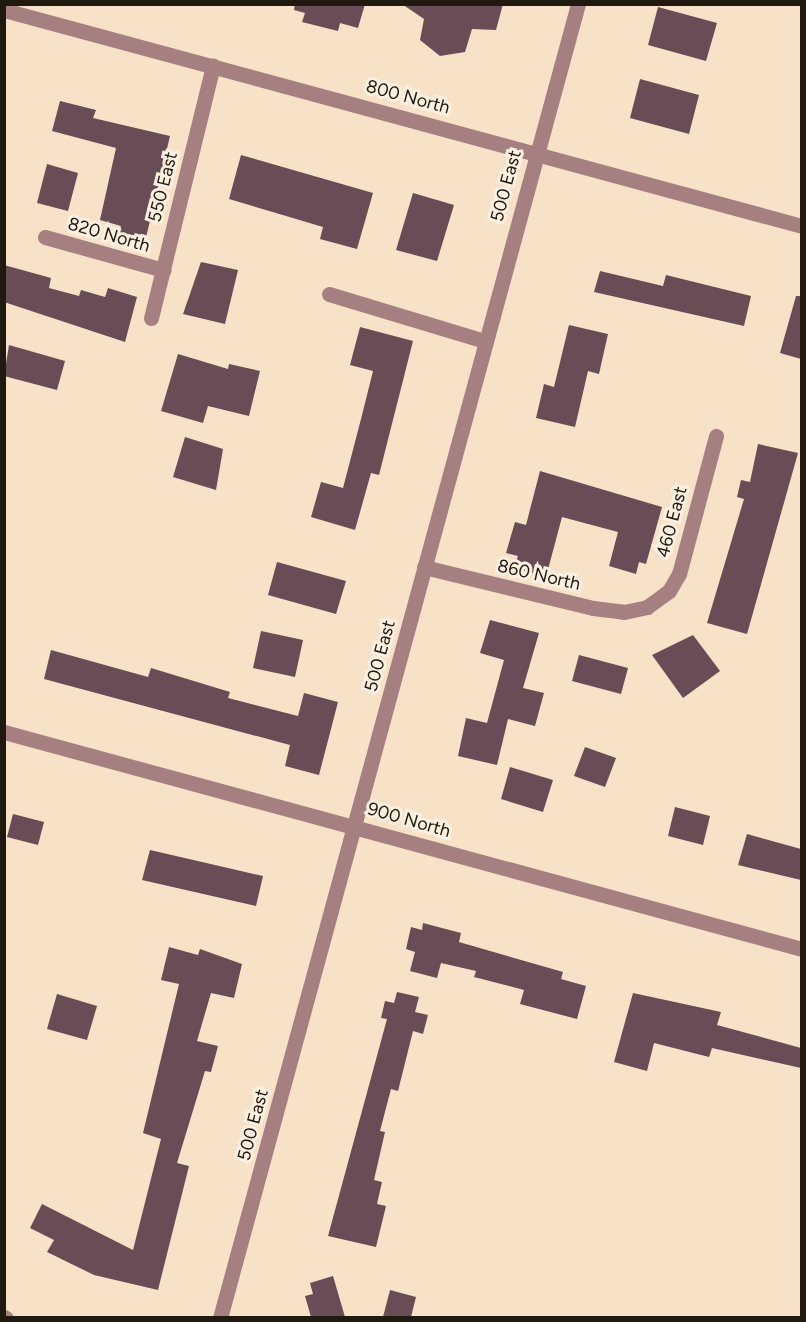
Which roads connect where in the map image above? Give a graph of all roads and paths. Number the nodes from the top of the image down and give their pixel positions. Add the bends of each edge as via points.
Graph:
1 (578, 4) edge
2 (4, 10) edge
3 (213, 65) junction
4 (536, 151) junction
5 (801, 226) edge
6 (45, 237) dead end
7 (163, 270) junction
8 (329, 294) dead end
9 (151, 318) dead end
10 (484, 341) junction
11 (716, 436) dead end
12 (424, 567) junction
13 (647, 607) joint
14 (4, 732) edge
15 (354, 825) junction
16 (801, 949) edge
17 (220, 1317) edge

1 - 4 street, 500 East
2 - 3 street, 800 North
3 - 4 street, 800 North
3 - 7 street, 550 East
4 - 5 street, 800 North
4 - 10 street, 500 East
6 - 7 street, 820 North
7 - 9 street, 550 East
8 - 10 street
10 - 12 street, 500 East
11 - 13 street, 460 East via 679,574 669,591
12 - 13 street, 860 North via 594,608
12 - 15 street, 500 East
14 - 15 street, 900 North
15 - 16 street, 900 North
15 - 17 street, 500 East

